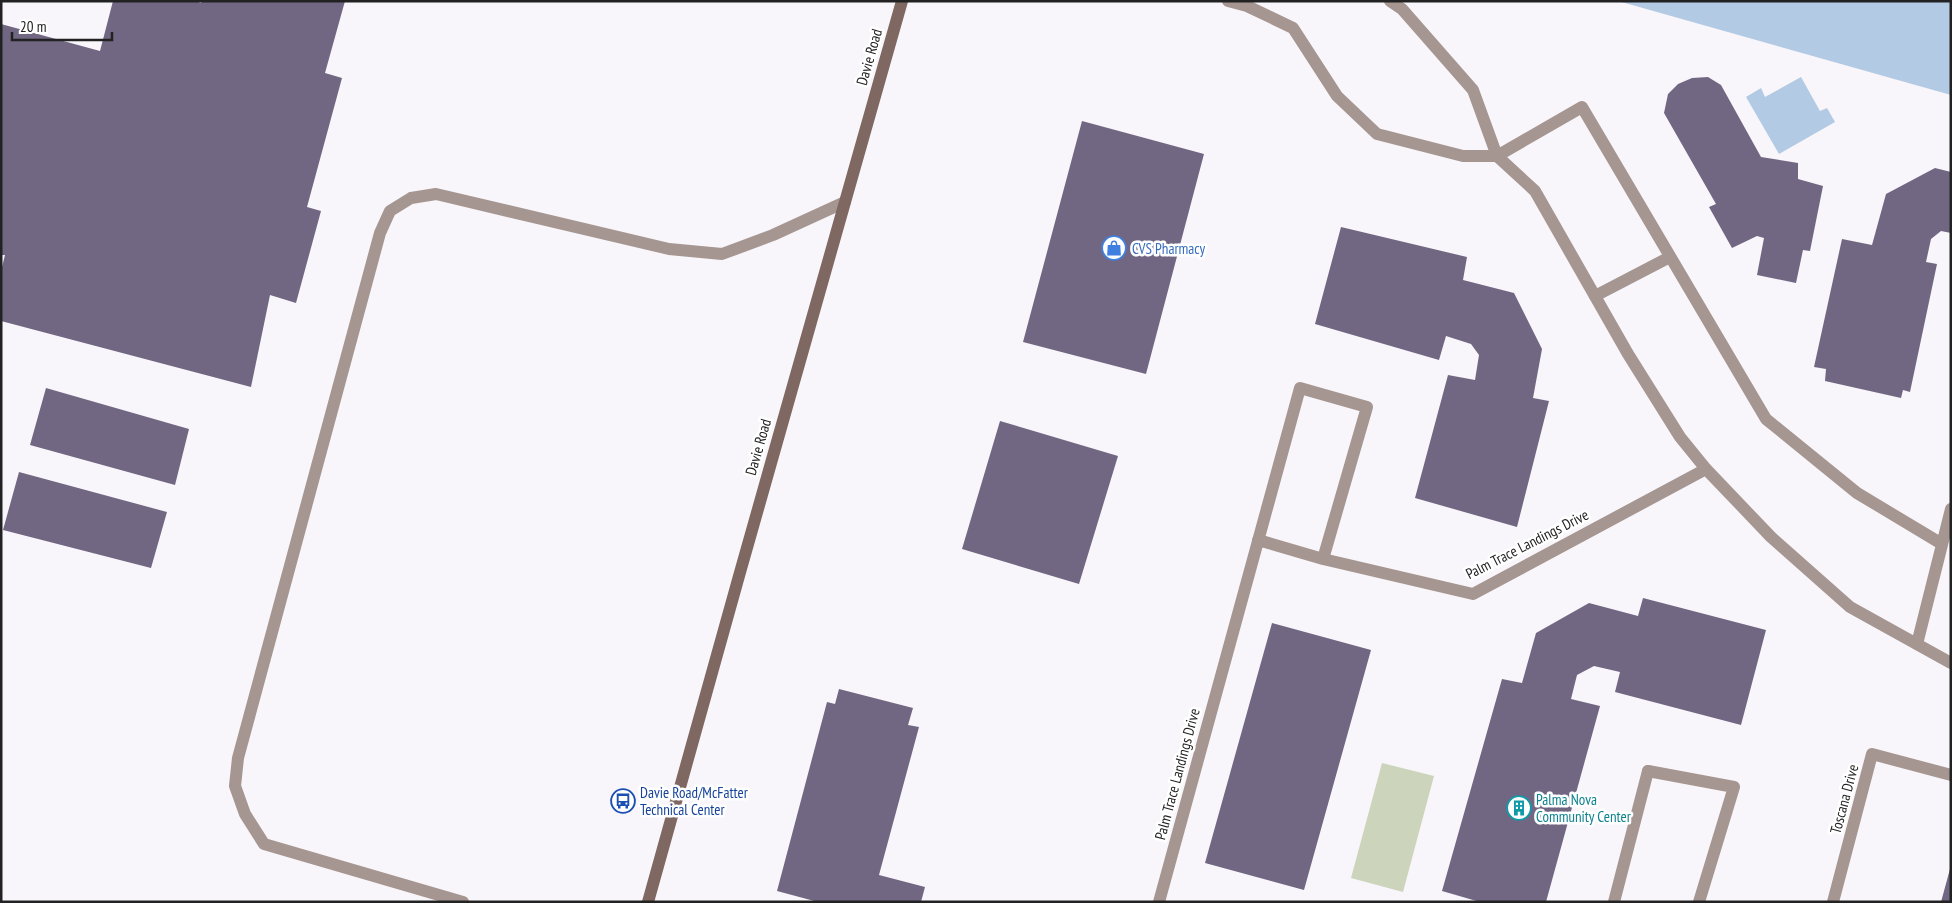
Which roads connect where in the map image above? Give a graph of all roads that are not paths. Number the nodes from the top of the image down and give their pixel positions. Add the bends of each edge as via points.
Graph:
1 (902, 1) edge
2 (1228, 1) edge
3 (1390, 1) edge
4 (1248, 4) edge
5 (1497, 156) junction
6 (845, 202) junction
7 (1670, 257) junction
8 (1595, 296) junction
9 (1706, 469) junction
10 (1951, 509) edge
11 (1258, 540) junction
12 (1942, 544) junction
13 (1323, 559) junction
14 (1916, 644) junction
15 (1951, 663) edge
16 (1951, 775) edge
17 (463, 902) edge
18 (648, 902) edge
19 (1159, 902) edge
20 (1614, 902) edge
21 (1699, 902) edge
22 (1834, 902) edge

1 - 6 main road, Davie Road
2 - 4 street
3 - 5 street via 1402,9 1473,90
4 - 5 street via 1293,28 1337,96 1377,134 1463,156
5 - 7 street via 1582,107
5 - 8 street via 1535,191
6 - 17 street via 722,254 669,249 436,194 411,198 390,211 380,233 238,758 235,786 244,814 264,844
6 - 18 main road, Davie Road
7 - 8 street
7 - 12 street via 1766,419 1857,493
8 - 9 street via 1675,429
9 - 13 street, Palm Trace Landings Drive via 1473,594
9 - 14 street via 1771,537 1850,607
10 - 12 street
11 - 13 street, Palm Trace Landings Drive
11 - 13 street, Palm Trace Landings Drive via 1300,388 1367,407
11 - 19 street, Palm Trace Landings Drive
12 - 14 street
14 - 15 street
16 - 22 street, Toscana Drive via 1872,754
20 - 21 street via 1648,771 1734,787

